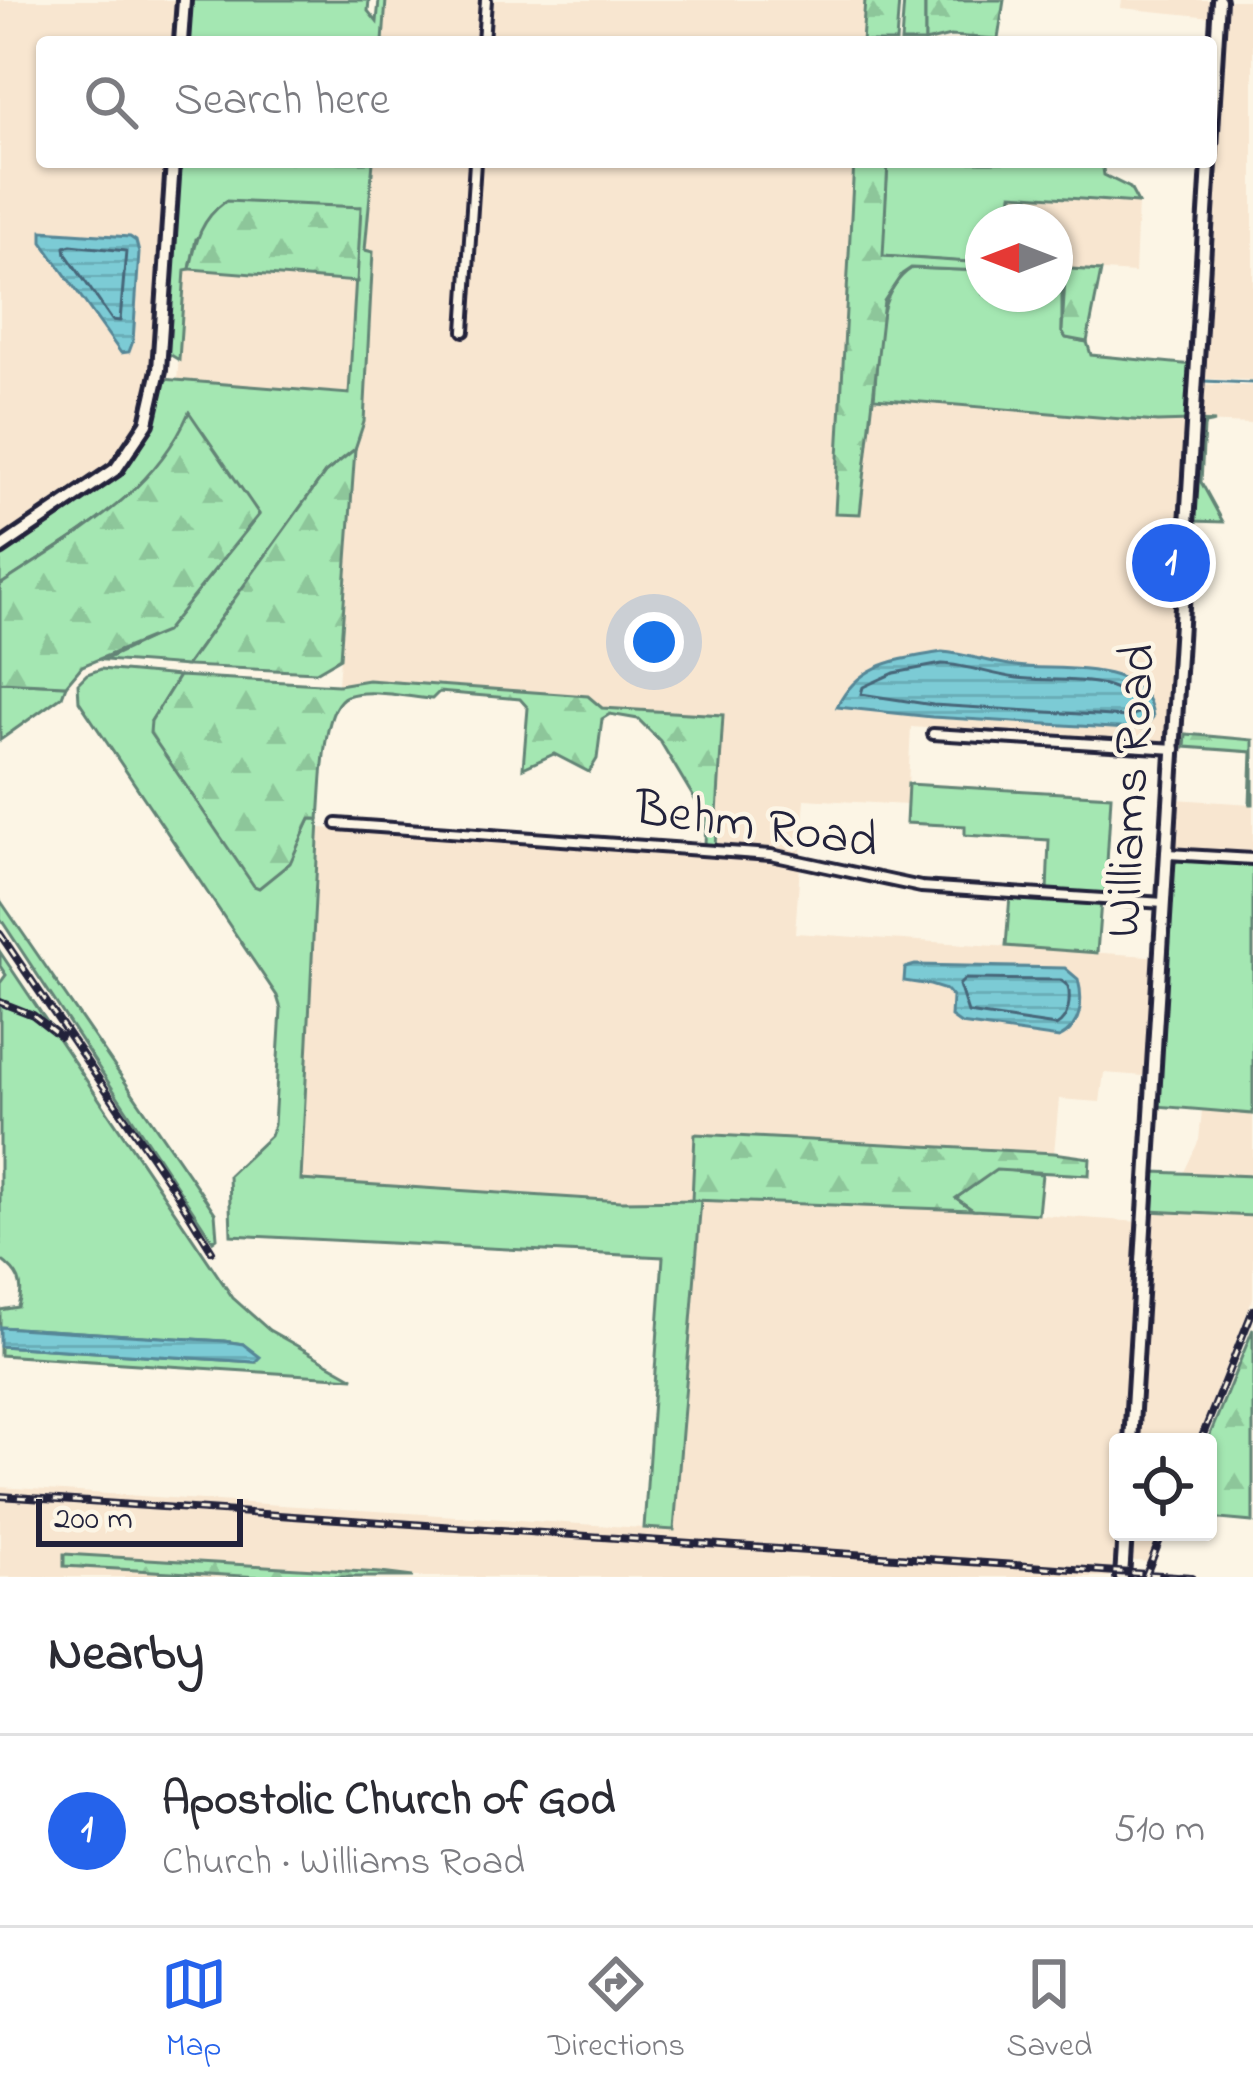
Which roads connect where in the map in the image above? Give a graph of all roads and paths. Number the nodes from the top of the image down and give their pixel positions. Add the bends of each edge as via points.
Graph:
1 (184, 0) edge
2 (486, 0) edge
3 (1219, 0) edge
4 (181, 36) edge
5 (483, 36) edge
6 (1217, 36) edge
7 (173, 168) edge
8 (476, 168) edge
9 (1209, 168) edge
10 (464, 331) dead end
11 (0, 548) edge
12 (933, 734) dead end
13 (1174, 749) junction
14 (337, 824) dead end
15 (1168, 854) junction
16 (1253, 860) edge
17 (1165, 903) junction
18 (1132, 1433) edge
19 (1124, 1541) edge
20 (1122, 1577) edge

1 - 4 main road
2 - 5 street
3 - 6 main road, Williams Road
7 - 11 main road via 157,386 147,424 116,469
8 - 10 street
9 - 13 main road, Williams Road
12 - 13 street
13 - 15 main road, Williams Road
14 - 17 street, Behm Road via 771,855 921,887
15 - 16 street
15 - 17 main road, Williams Road
17 - 18 main road, Williams Road
19 - 20 main road

